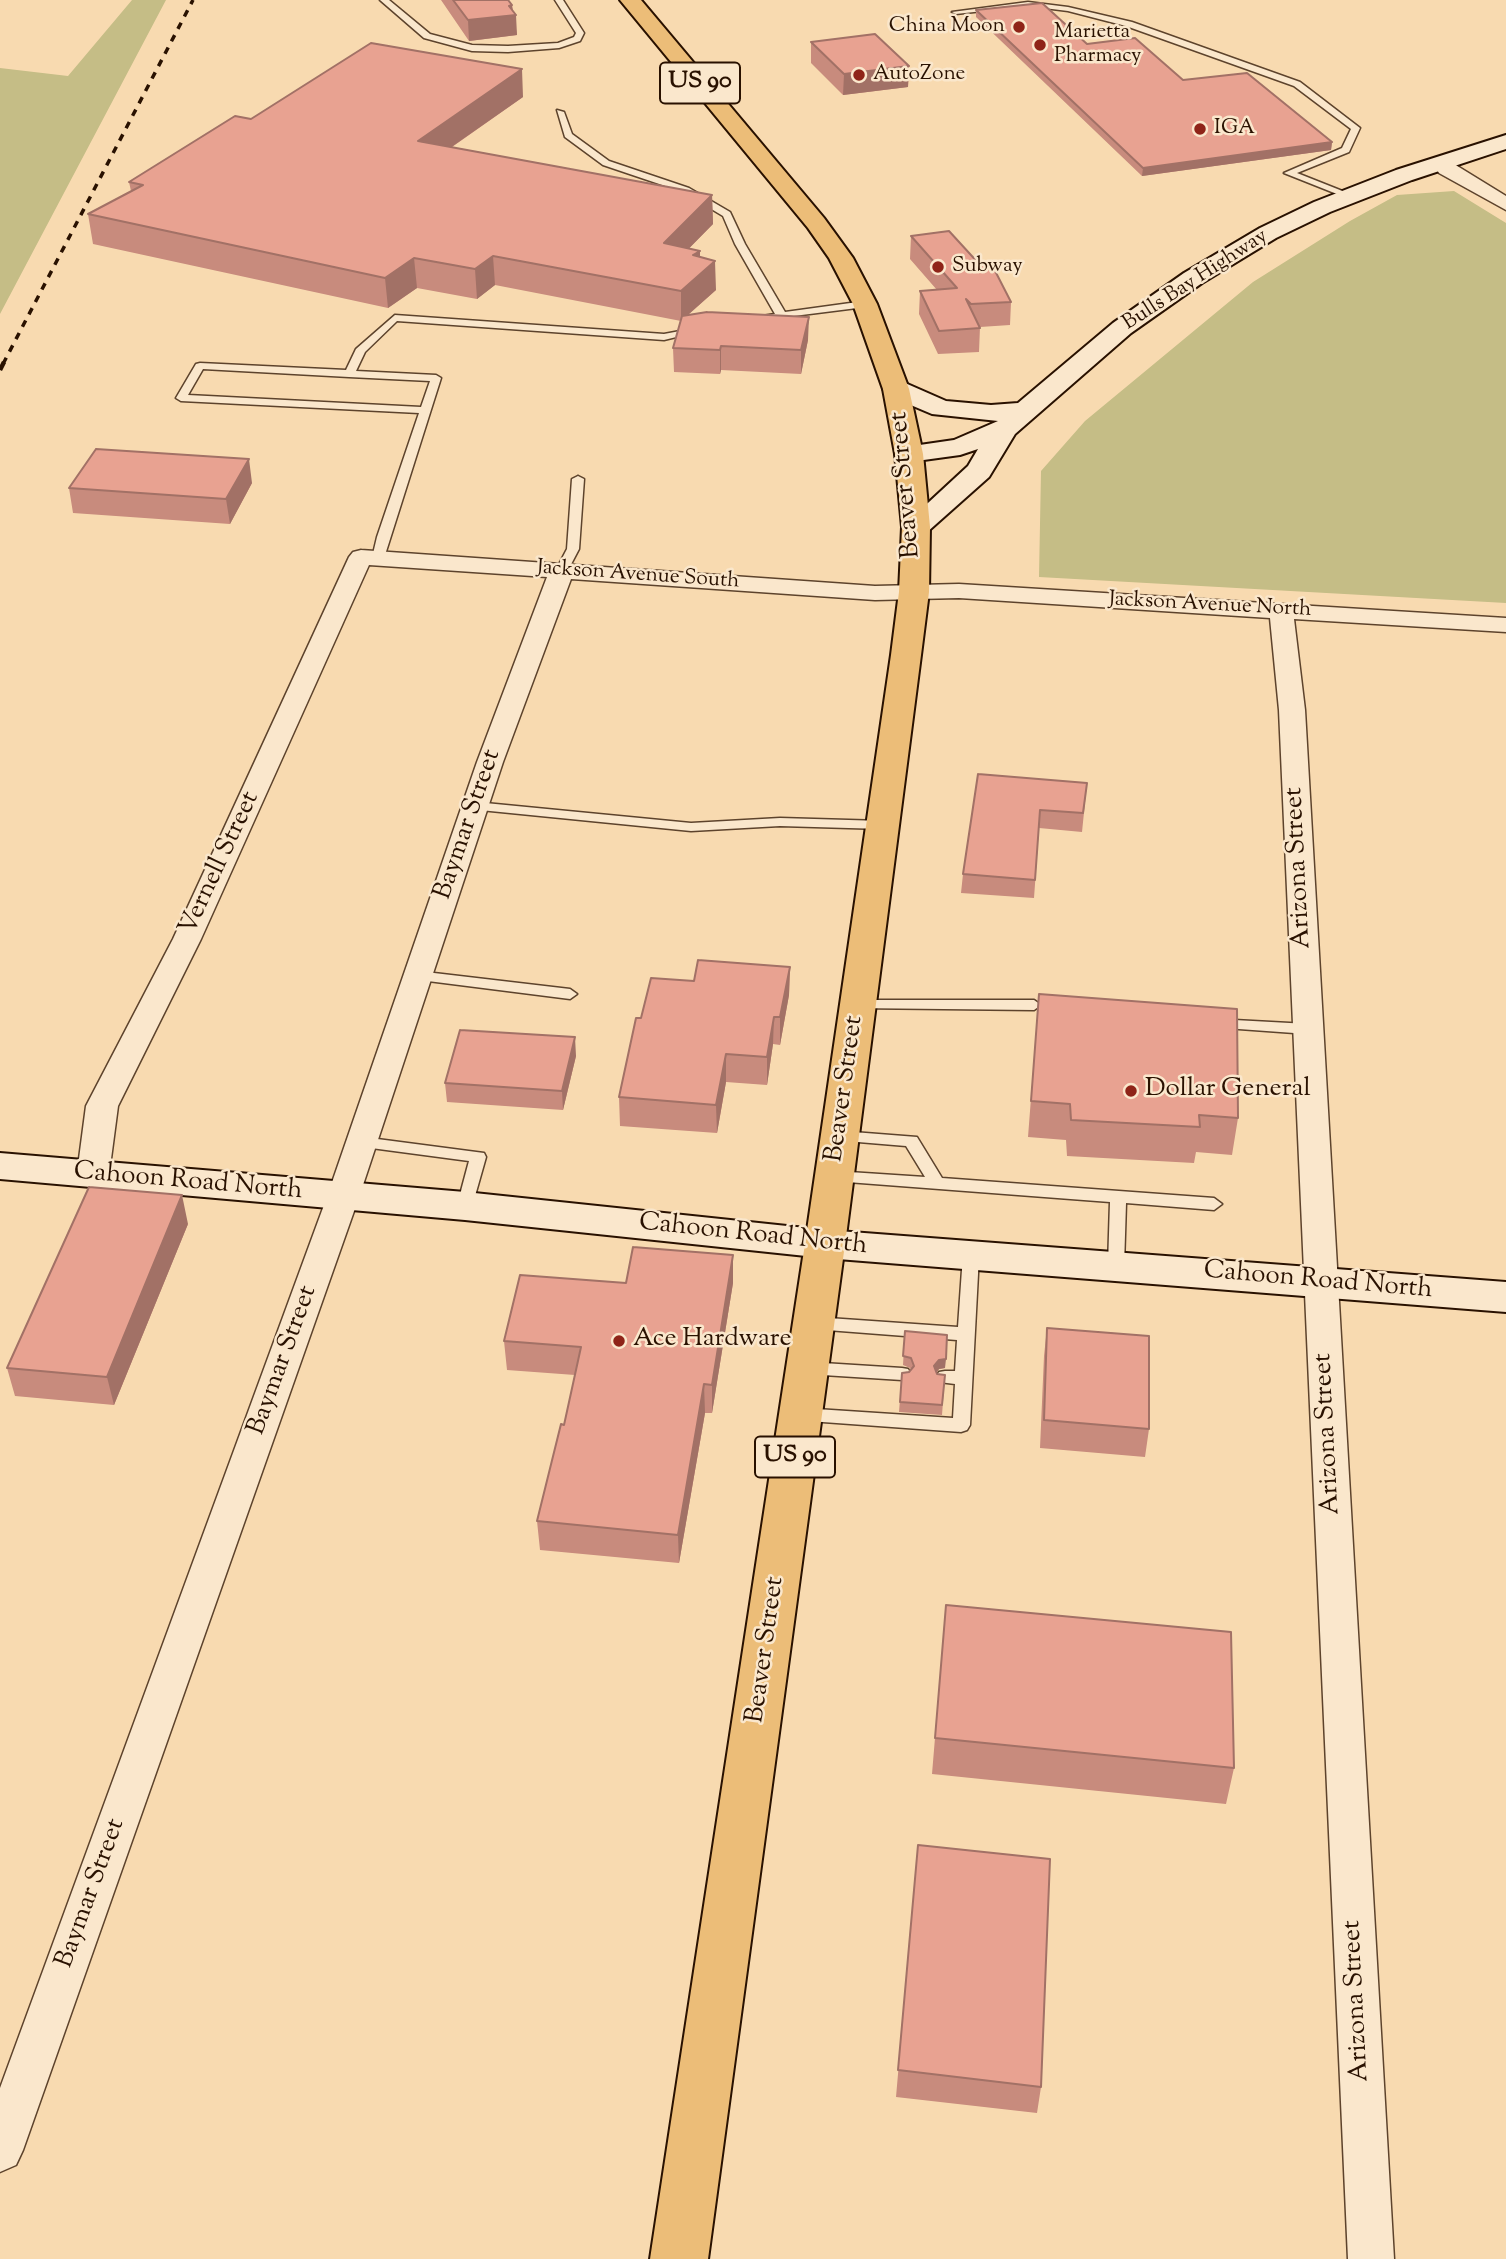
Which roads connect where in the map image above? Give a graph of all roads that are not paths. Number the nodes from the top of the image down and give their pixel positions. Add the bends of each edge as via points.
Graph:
1 (384, 0) edge
2 (559, 0) edge
3 (630, 0) edge
4 (956, 12) dead end
5 (560, 112) dead end
6 (1506, 142) edge
7 (1441, 162) junction
8 (1350, 196) junction
9 (1506, 204) edge
10 (865, 304) junction
11 (782, 316) junction
12 (750, 321) edge
13 (713, 328) edge
14 (349, 374) junction
15 (896, 389) junction
16 (425, 410) junction
17 (1014, 420) junction
18 (909, 454) junction
19 (578, 479) dead end
20 (916, 527) junction
21 (370, 557) junction
22 (562, 570) junction
23 (914, 592) junction
24 (1281, 610) junction
25 (1506, 625) edge
26 (475, 806) junction
27 (883, 825) junction
28 (417, 976) junction
29 (570, 993) dead end
30 (858, 1005) junction
31 (1034, 1005) dead end
32 (1203, 1023) edge
33 (1308, 1029) junction
34 (362, 1142) junction
35 (837, 1156) junction
36 (0, 1166) edge
37 (93, 1174) junction
38 (937, 1183) junction
39 (343, 1197) junction
40 (1118, 1198) junction
41 (1214, 1204) dead end
42 (465, 1206) junction
43 (825, 1244) junction
44 (971, 1255) junction
45 (1116, 1266) junction
46 (1321, 1281) junction
47 (1506, 1297) edge
48 (813, 1323) junction
49 (965, 1334) junction
50 (807, 1368) junction
51 (902, 1374) edge
52 (945, 1377) edge
53 (963, 1378) junction
54 (801, 1415) junction
55 (0, 2150) edge
56 (679, 2259) edge
57 (1371, 2259) edge

1 - 2 lane via 427,36 472,48 508,48 559,45 577,39 580,33
3 - 10 main road, Beaver Street / US 90 via 816,223
4 - 8 lane via 1028,4 1068,9 1129,24 1297,84 1356,128 1346,150 1289,173
5 - 11 lane via 568,135 606,163 686,190 727,214
6 - 7 main road, Bulls Bay Highway
7 - 8 main road, Bulls Bay Highway
7 - 9 street
8 - 17 main road, Bulls Bay Highway via 1268,233 1194,278 1122,328
10 - 11 lane
10 - 15 main road, Beaver Street / US 90
11 - 12 lane
13 - 14 lane via 664,337 395,318 360,351
14 - 16 lane via 436,378
14 - 16 lane via 200,366 181,397
15 - 17 main road via 941,408
15 - 18 main road, Beaver Street / US 90
16 - 21 lane via 383,537
17 - 18 main road, Bulls Bay Highway via 960,447
17 - 20 main road via 979,471
18 - 20 main road, Beaver Street / US 90
19 - 22 lane via 573,549
20 - 23 main road, Beaver Street / US 90
21 - 22 street, Jackson Avenue South
21 - 37 street, Vernell Street via 102,1106
22 - 23 street, Jackson Avenue South
22 - 26 street, Baymar Street
23 - 24 street, Jackson Avenue North
23 - 27 main road, Beaver Street / US 90
24 - 25 street, Jackson Avenue North
24 - 33 street, Arizona Street via 1292,710
26 - 27 lane via 691,827 780,822
26 - 28 street, Baymar Street
27 - 30 main road, Beaver Street / US 90
28 - 29 lane
28 - 34 street, Baymar Street
30 - 31 lane
30 - 35 main road, Beaver Street / US 90
32 - 33 lane
33 - 46 street, Arizona Street
34 - 39 street, Baymar Street
34 - 42 lane via 478,1157
35 - 38 lane
35 - 38 lane via 911,1141
35 - 43 main road, Beaver Street / US 90
36 - 37 main road, Cahoon Road North
37 - 39 main road, Cahoon Road North
38 - 40 lane
39 - 42 main road, Cahoon Road North
39 - 55 street, Baymar Street
40 - 41 lane
40 - 45 lane
42 - 43 main road, Cahoon Road North
43 - 44 main road, Cahoon Road North
43 - 48 main road, Beaver Street / US 90
44 - 45 main road, Cahoon Road North
44 - 49 lane
45 - 46 main road, Cahoon Road North
46 - 47 main road, Cahoon Road North
46 - 57 street, Arizona Street
48 - 49 lane
48 - 50 main road, Beaver Street / US 90
49 - 53 lane
50 - 51 lane
50 - 54 main road, Beaver Street / US 90
52 - 53 lane
53 - 54 lane via 961,1425
54 - 56 main road, Beaver Street / US 90

